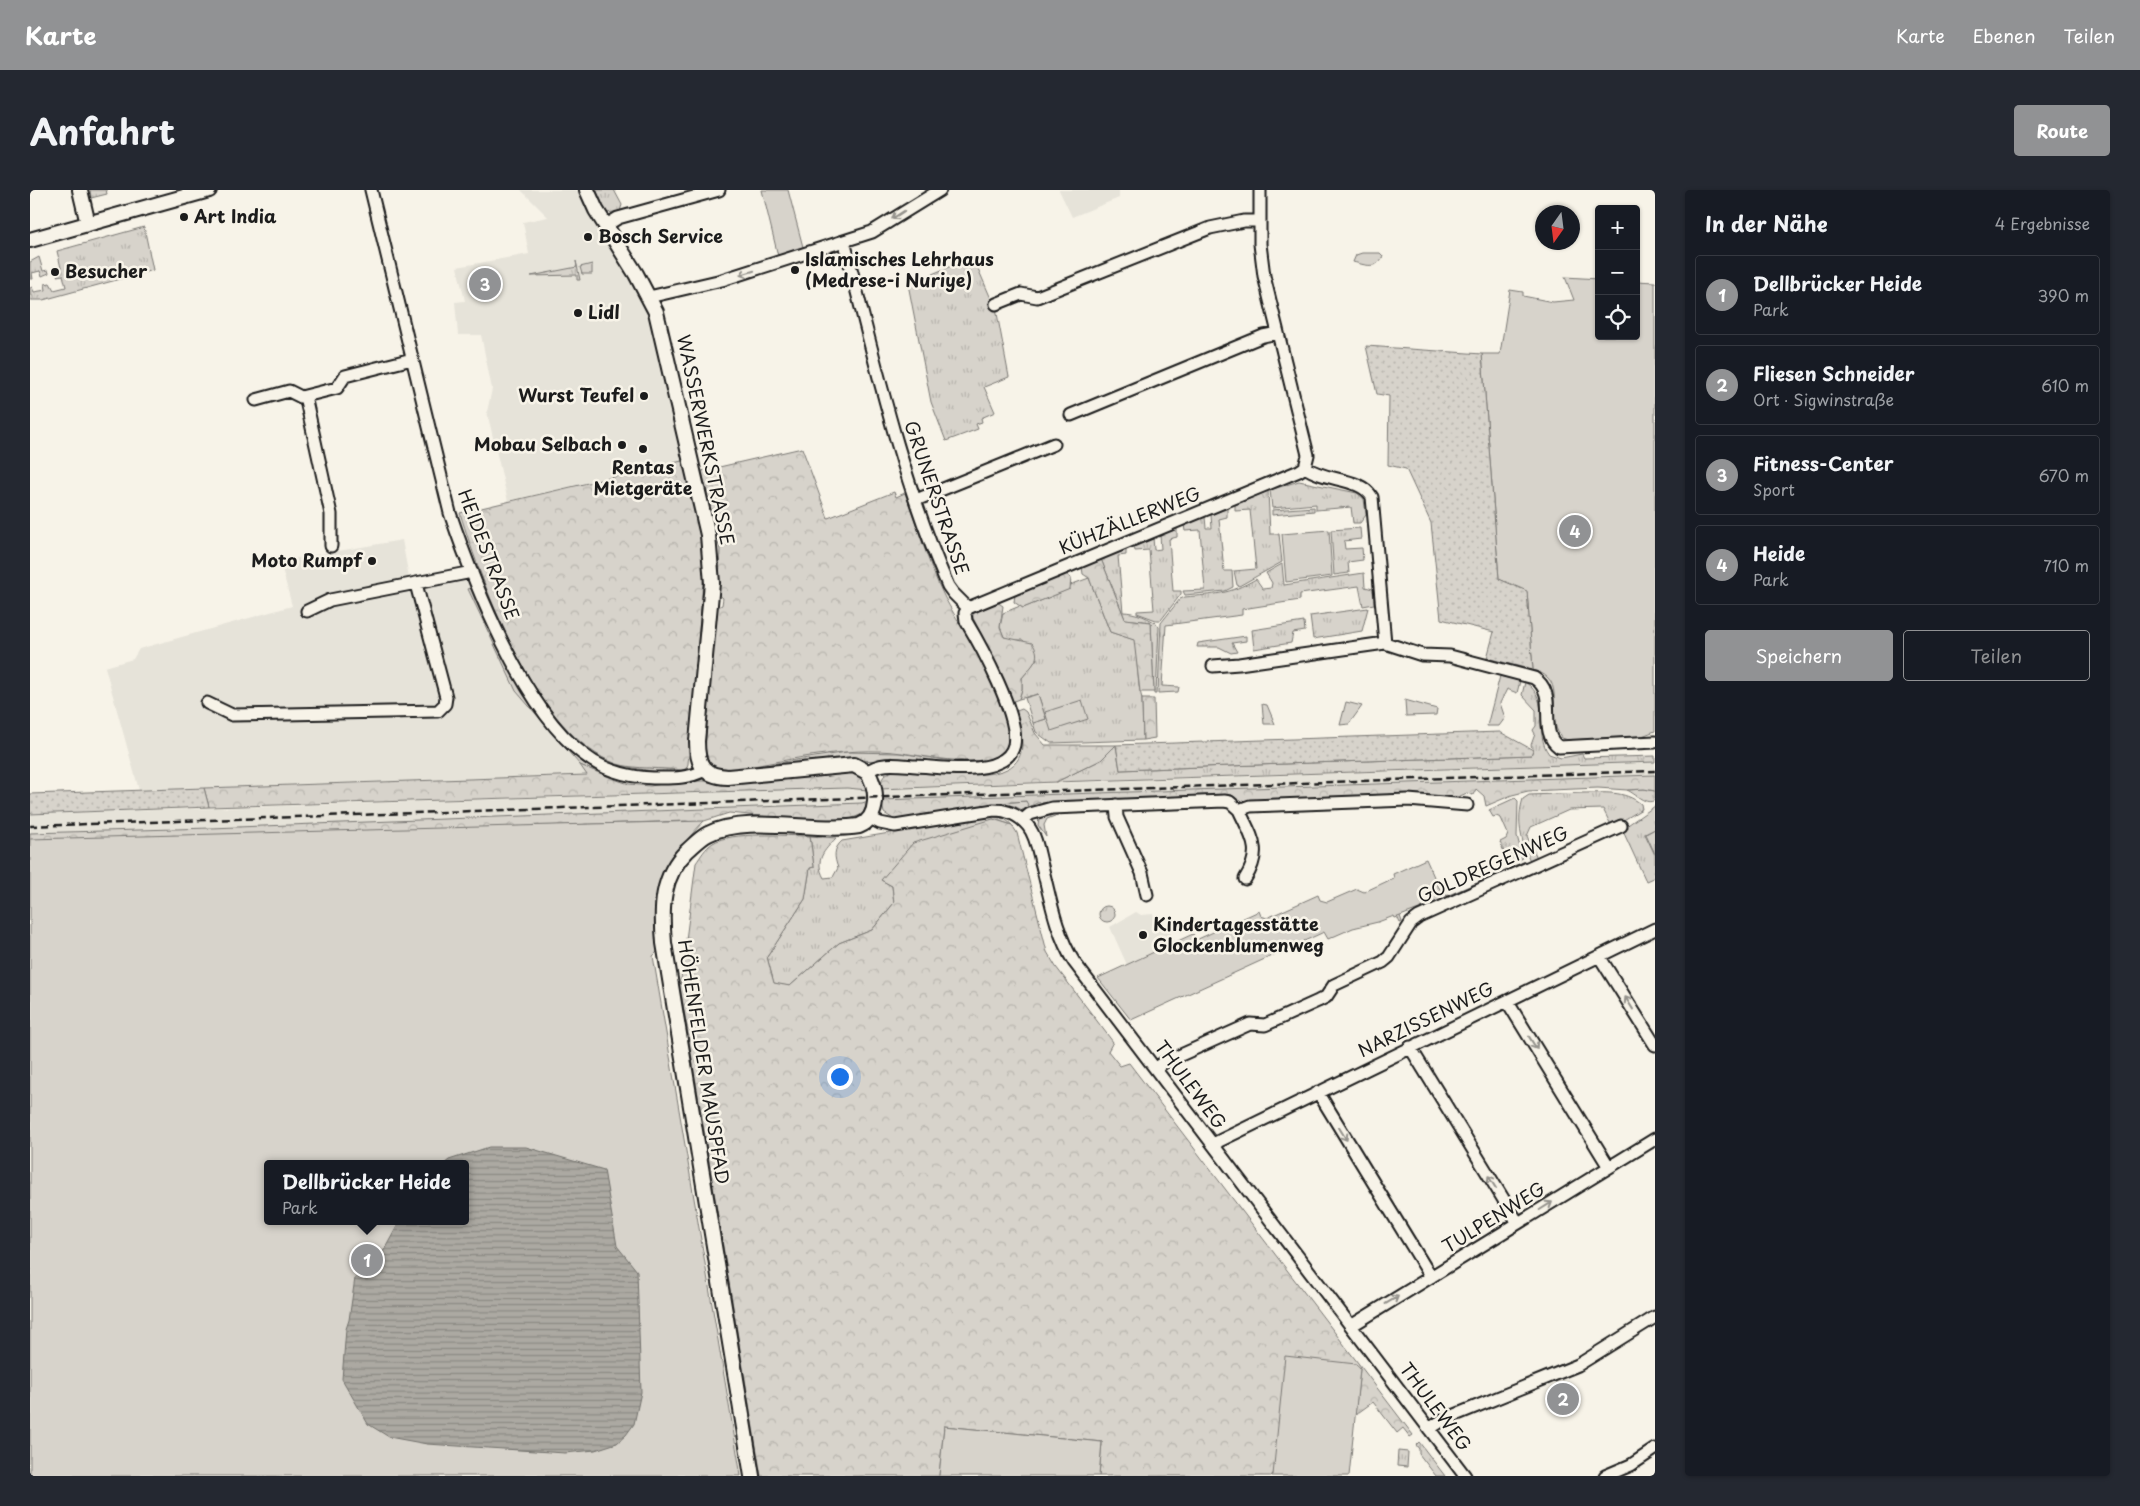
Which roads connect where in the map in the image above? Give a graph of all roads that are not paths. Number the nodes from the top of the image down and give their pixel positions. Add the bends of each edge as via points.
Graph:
1 (80, 190) edge
2 (209, 190) edge
3 (371, 190) edge
4 (587, 190) edge
5 (719, 190) edge
6 (940, 190) edge
7 (1260, 190) edge
8 (1260, 221) junction
9 (88, 224) junction
10 (606, 226) junction
11 (30, 240) edge
12 (844, 241) junction
13 (649, 297) junction
14 (996, 304) dead end
15 (1278, 333) junction
16 (412, 358) junction
17 (305, 396) junction
18 (256, 400) dead end
19 (1071, 416) dead end
20 (1054, 444) dead end
21 (1305, 467) junction
22 (916, 500) junction
23 (331, 546) dead end
24 (472, 572) junction
25 (416, 584) junction
26 (968, 608) junction
27 (307, 611) dead end
28 (1385, 642) junction
29 (1213, 666) dead end
30 (207, 703) dead end
31 (1655, 742) edge
32 (705, 770) junction
33 (867, 772) junction
34 (1116, 805) junction
35 (1468, 805) dead end
36 (1239, 810) junction
37 (870, 818) junction
38 (1022, 820) junction
39 (1621, 826) dead end
40 (1245, 879) dead end
41 (1147, 895) dead end
42 (1655, 928) edge
43 (1599, 956) junction
44 (1507, 1001) junction
45 (1655, 1044) edge
46 (1410, 1047) junction
47 (1156, 1069) junction
48 (1318, 1092) junction
49 (1655, 1139) edge
50 (1213, 1144) junction
51 (1609, 1167) junction
52 (1518, 1223) junction
53 (1431, 1277) junction
54 (1655, 1317) edge
55 (1351, 1326) junction
56 (1430, 1429) junction
57 (1655, 1449) edge
58 (752, 1476) edge
59 (1465, 1476) edge
60 (1605, 1476) edge

1 - 9 main road
2 - 9 main road
3 - 16 street, HEIDESTRASSE
4 - 10 main road, WASSERWERKSTRASSE
5 - 10 street via 618,218
6 -> 12 street via 876,230
7 - 8 street
8 - 14 street via 1210,228 1037,298 1021,294
8 - 15 street via 1264,276
9 - 11 main road
10 - 13 main road, WASSERWERKSTRASSE
12 -> 13 street via 722,280
12 - 22 street, GRUNERSTRASSE via 892,427
13 - 32 main road, WASSERWERKSTRASSE via 661,328 710,547 712,582 698,742 698,758
15 - 19 street via 1263,336
15 - 21 street via 1308,455
16 - 17 street via 345,376 338,388
16 - 24 street, HEIDESTRASSE via 442,485
17 - 18 street via 289,391
17 - 23 street via 331,514
20 - 22 street
21 - 26 street, KÜHZÄLLERWEG
21 - 28 street via 1317,474 1360,485 1372,497
22 - 26 street, GRUNERSTRASSE via 948,586
24 - 25 street
24 - 32 street, HEIDESTRASSE via 527,686 554,726 578,750 604,767 636,777 686,778
25 - 27 street via 330,600
25 - 30 street via 446,698 438,711 232,715
26 - 33 street via 966,621 994,672 1010,719 1015,738 1010,753 991,765 886,765 875,766
28 - 29 street
28 - 31 street via 1422,655 1450,656 1534,678 1546,691 1549,732 1559,747
32 - 33 main road via 728,777 846,765 858,766
33 - 37 main road via 874,788
34 - 36 street via 1224,801
34 - 38 street via 1052,808 1030,814
34 - 41 street via 1117,817 1142,873
35 - 36 street via 1408,800 1250,806
36 - 40 street via 1255,847 1254,864
37 - 38 street via 895,826 994,810 1010,813
37 - 58 main road, HÖHENFELDER MAUSPFAD via 855,826 741,826 714,832 699,840 680,859 668,878 664,896 664,943
38 - 47 street, THULEWEG via 1036,843 1064,944 1074,962
39 - 47 street, GOLDREGENWEG via 1419,917 1411,923 1390,957 1334,986 1326,997 1265,1025 1250,1024
42 - 43 street, NARZISSENWEG
43 - 44 street, NARZISSENWEG
45 -> 43 street
44 - 46 street, NARZISSENWEG
44 -> 51 street
46 - 48 street, NARZISSENWEG
52 -> 46 street
47 - 50 street, THULEWEG
48 - 50 street, NARZISSENWEG
48 -> 53 street
49 - 51 street, TULPENWEG
50 - 55 street, THULEWEG
52 -> 51 street, TULPENWEG
52 - 53 street, TULPENWEG
55 -> 53 street, TULPENWEG
54 - 56 street via 1578,1365 1443,1420
55 - 56 street, THULEWEG
56 - 59 street, THULEWEG
57 - 60 street via 1632,1465

